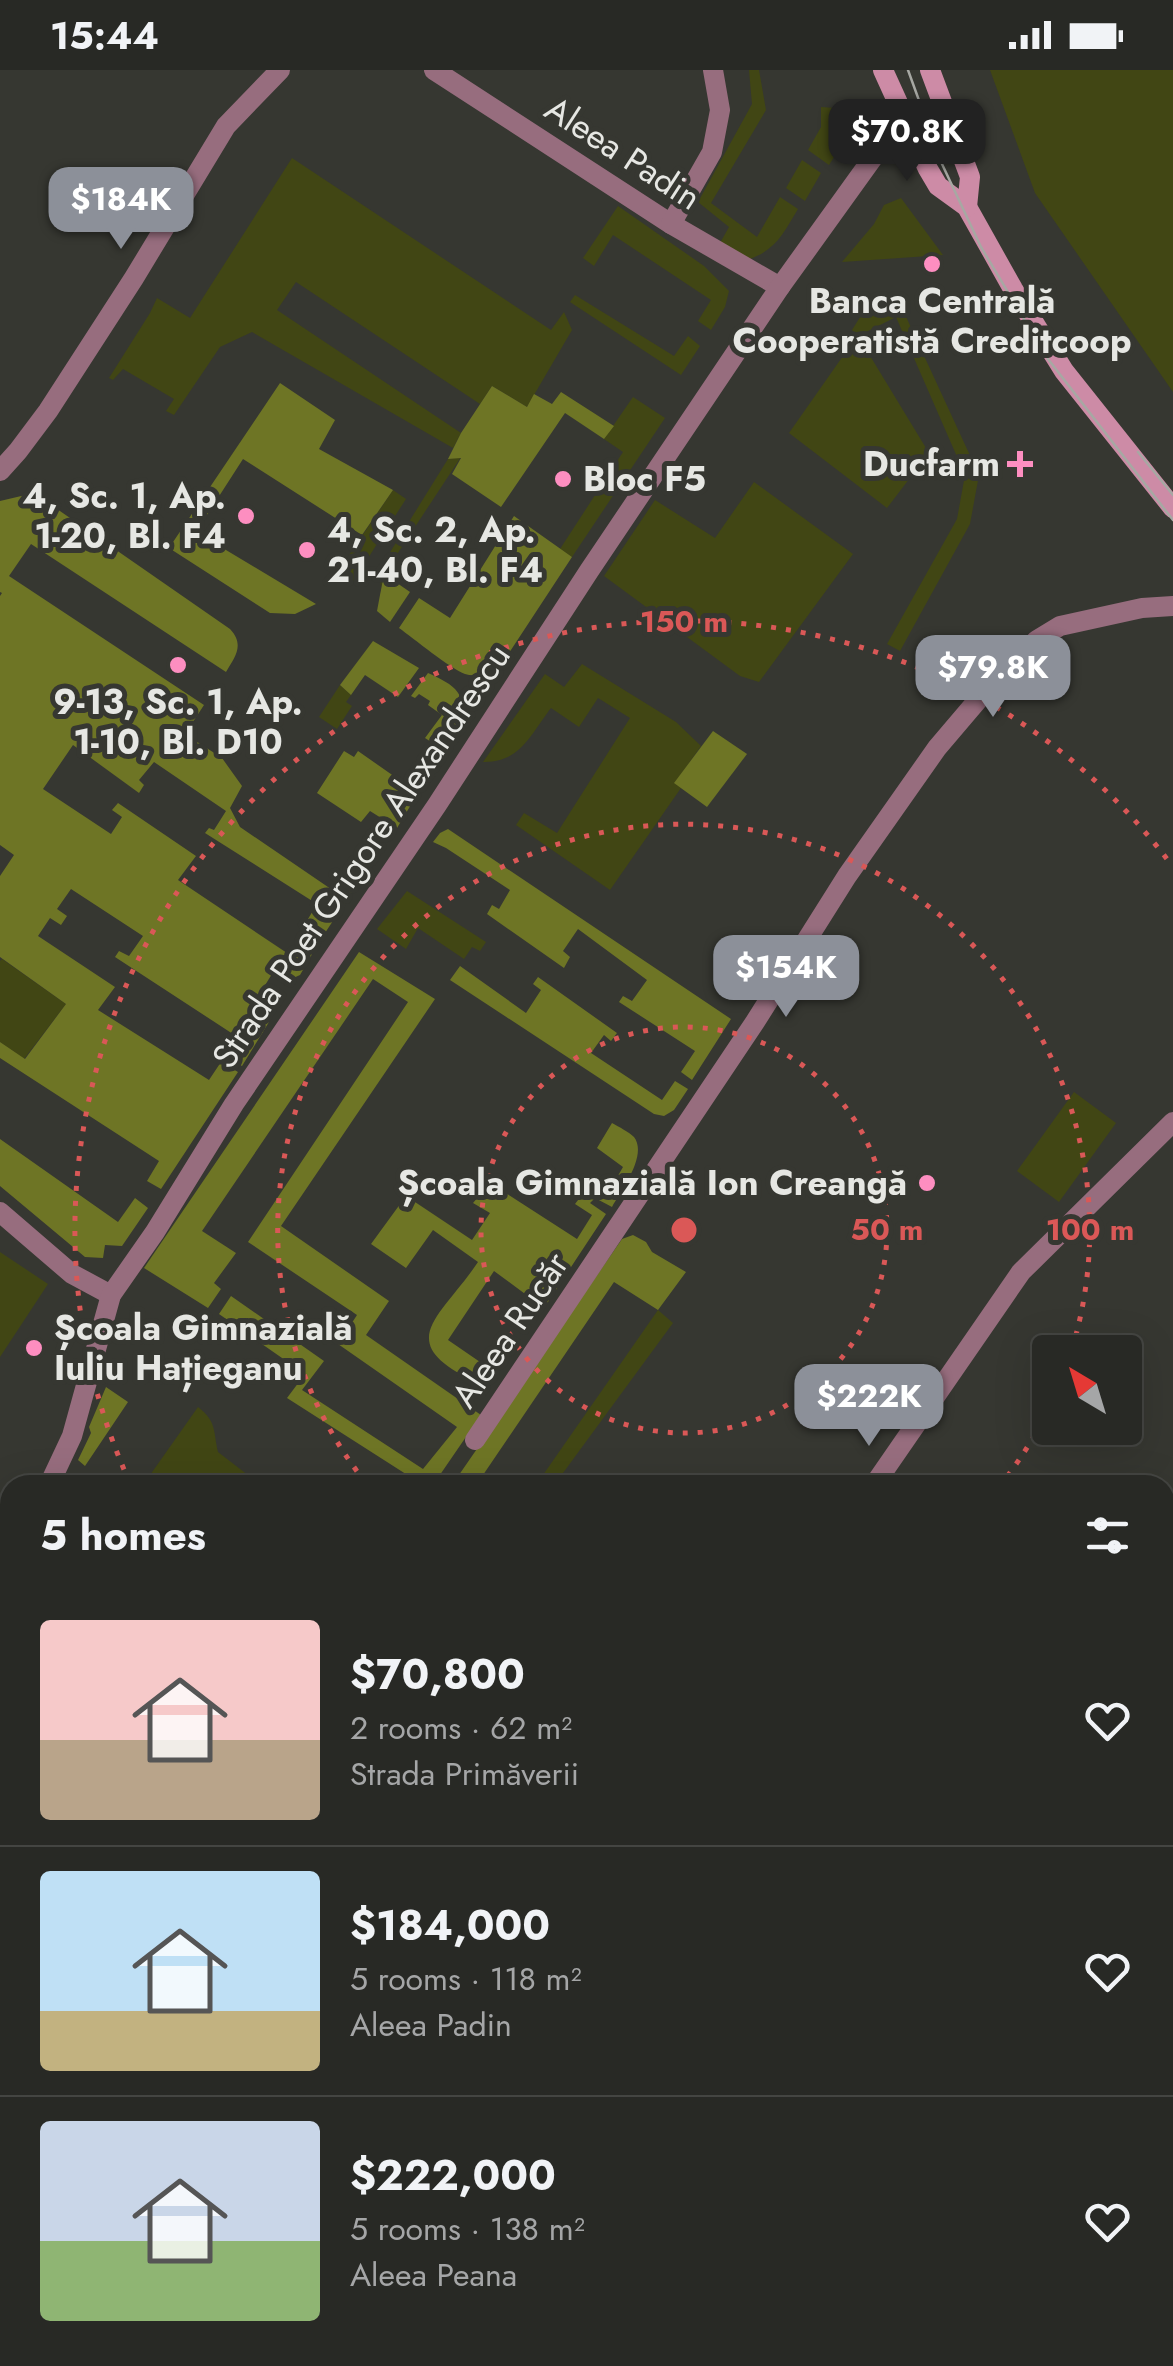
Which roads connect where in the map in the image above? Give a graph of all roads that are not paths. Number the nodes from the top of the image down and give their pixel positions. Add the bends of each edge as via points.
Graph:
1 (280, 70) edge
2 (434, 70) edge
3 (712, 70) edge
4 (883, 70) edge
5 (930, 70) edge
6 (903, 116) junction
7 (967, 207) junction
8 (672, 224) junction
9 (780, 287) junction
10 (0, 471) edge
11 (1173, 508) edge
12 (1173, 606) edge
13 (1173, 1122) edge
14 (0, 1212) edge
15 (110, 1295) junction
16 (475, 1440) dead end
17 (54, 1475) edge
18 (881, 1475) edge

1 - 10 street via 226,126 48,411
2 - 8 street, Aleea Padin
3 - 8 street via 720,110 712,152
4 - 6 main road
5 - 7 main road via 970,177
6 - 7 main road via 938,186
6 - 9 street, Strada Poet Grigore Alexandrescu
7 - 11 main road via 1064,371
8 - 9 street, Aleea Padin
9 - 15 street, Strada Poet Grigore Alexandrescu
12 - 16 street, Aleea Rucăr via 1060,626 1037,640 937,748
13 - 18 street via 1021,1272
14 - 15 street via 72,1274
15 - 17 street, Strada Poet Grigore Alexandrescu via 72,1436

